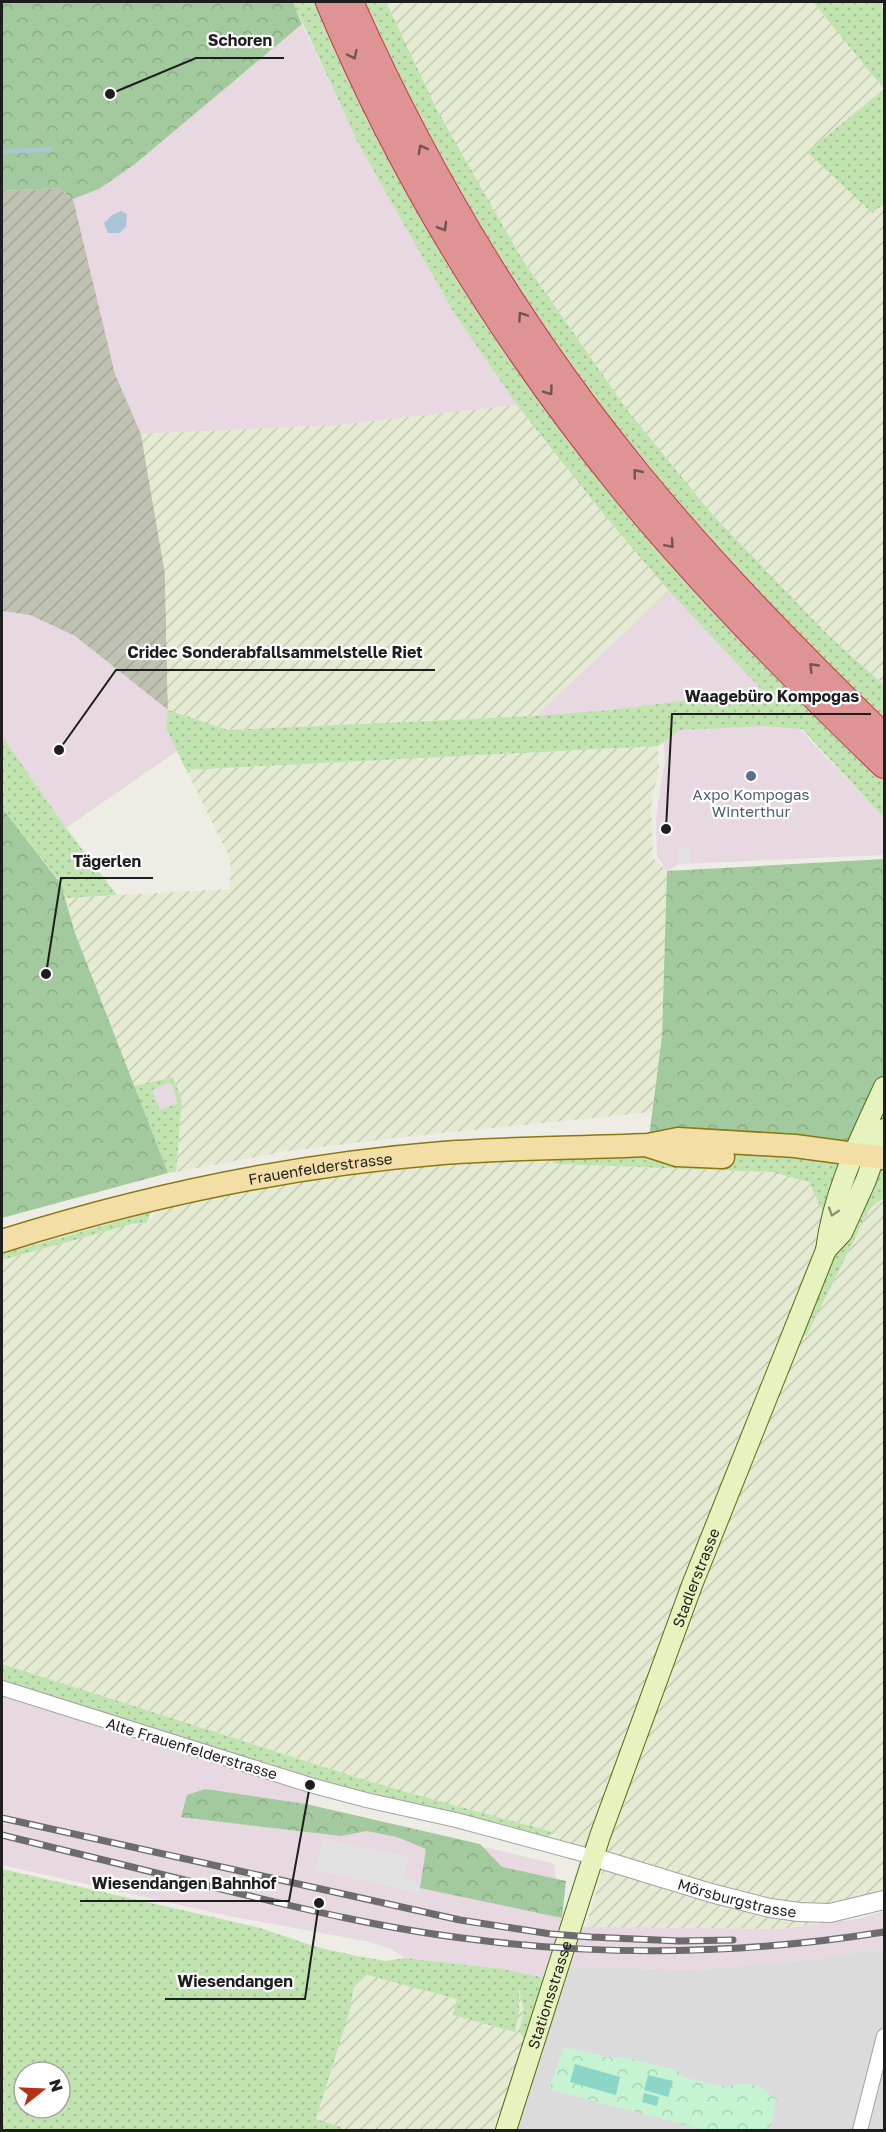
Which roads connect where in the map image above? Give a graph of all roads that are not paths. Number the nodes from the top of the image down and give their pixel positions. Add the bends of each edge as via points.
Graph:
1 (328, 2) edge
2 (350, 2) edge
3 (885, 737) edge
4 (885, 765) edge
5 (885, 1087) edge
6 (885, 1129) edge
7 (870, 1163) edge
8 (2, 1240) edge
9 (2, 1688) edge
10 (593, 1857) junction
11 (885, 1900) edge
12 (885, 2036) edge
13 (506, 2130) edge
14 (860, 2130) edge

1 -> 4 highway via 378,108 434,212 492,307 558,402 626,492 702,579
3 -> 2 highway via 753,607 701,549 564,378 505,292 446,193
5 - 7 main road
6 - 7 main road
7 - 8 main road, Frauenfelderstrasse via 677,1155 648,1145 443,1153 283,1173 171,1195
7 - 10 main road, Stadlerstrasse via 829,1225 826,1250 692,1586
9 - 10 street, Alte Frauenfelderstrasse via 310,1785
10 - 11 street, Mörsburgstrasse via 711,1893 789,1910 830,1913
10 - 13 main road, Stationsstrasse
12 - 14 street

